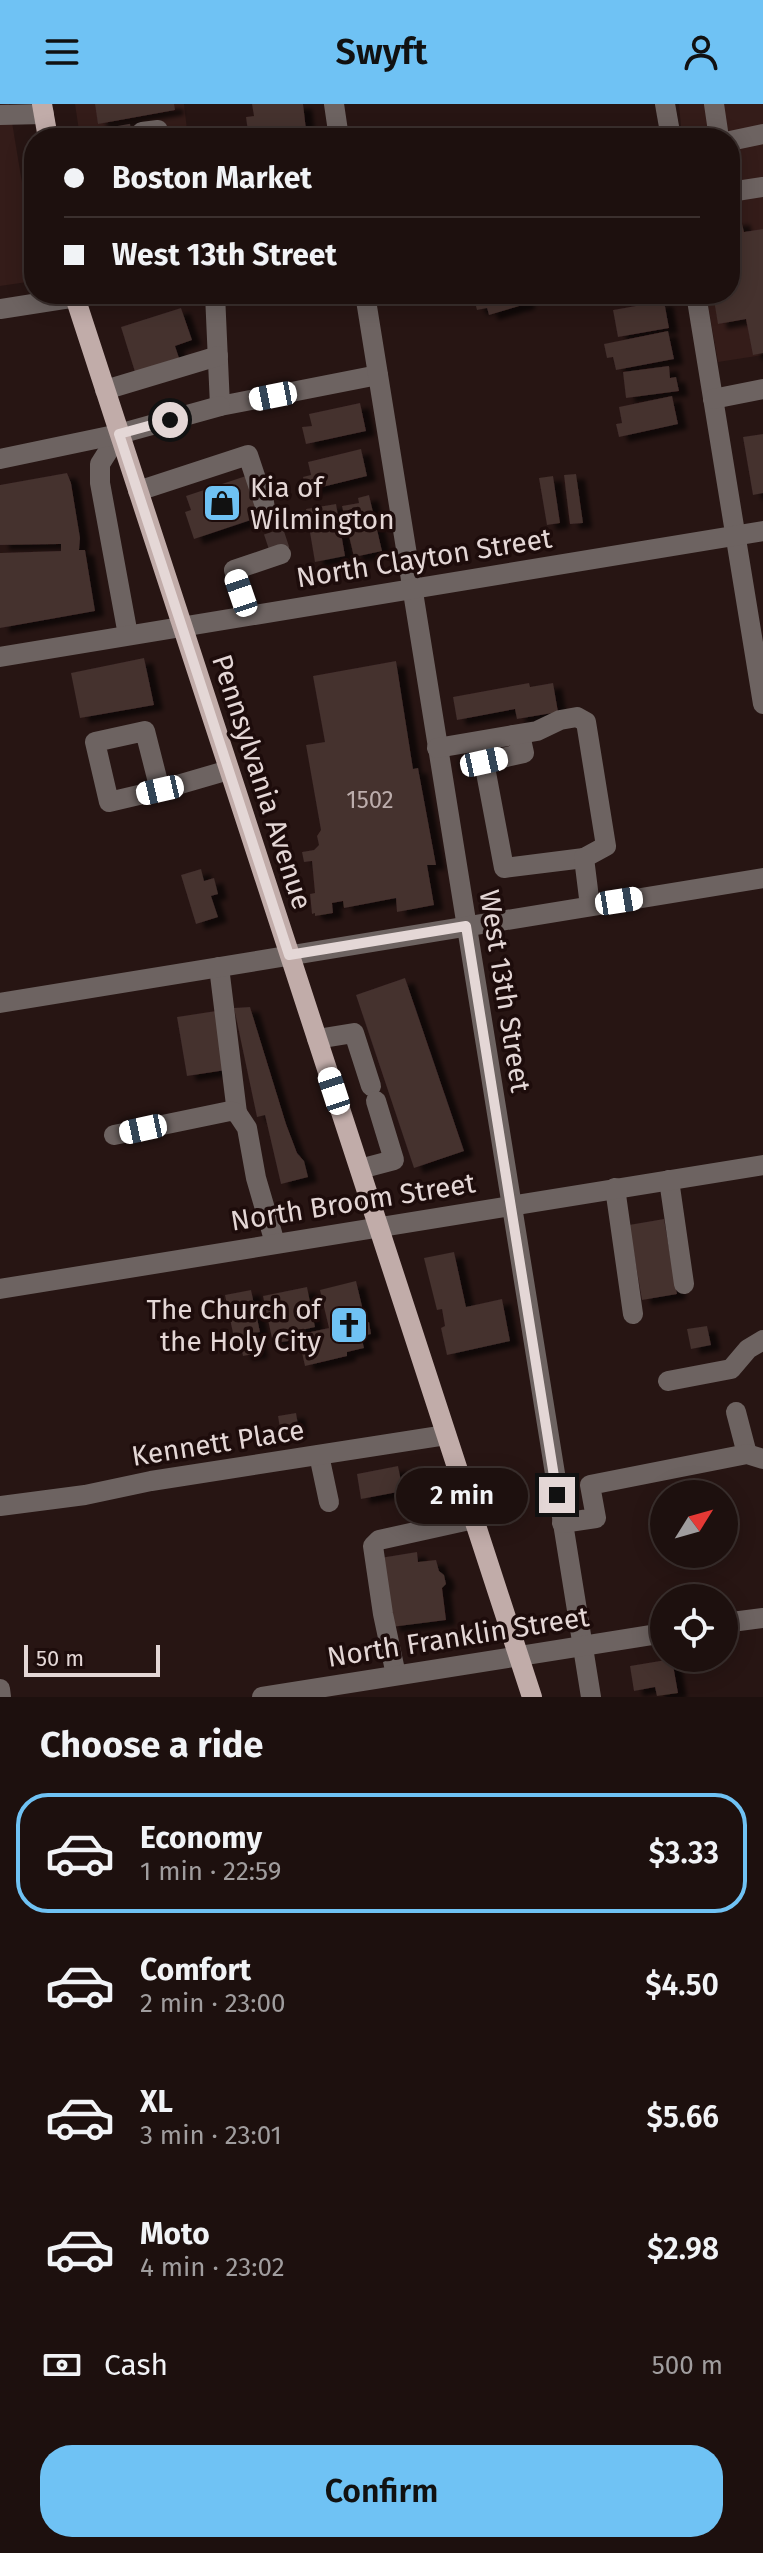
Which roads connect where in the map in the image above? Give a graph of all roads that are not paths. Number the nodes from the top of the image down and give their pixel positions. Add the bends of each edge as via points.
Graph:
1 (334, 104) edge
2 (665, 104) edge
3 (714, 104) edge
4 (43, 109) edge
5 (0, 115) edge
6 (338, 128) edge
7 (669, 128) edge
8 (718, 128) edge
9 (763, 134) edge
10 (740, 139) edge
11 (763, 187) edge
12 (740, 190) edge
13 (28, 304) edge
14 (77, 304) edge
15 (215, 304) edge
16 (367, 304) edge
17 (698, 304) edge
18 (0, 309) edge
19 (218, 356) junction
20 (378, 375) junction
21 (763, 389) edge
22 (105, 390) junction
23 (713, 399) junction
24 (220, 406) junction
25 (119, 434) junction
26 (0, 459) edge
27 (138, 491) junction
28 (264, 503) tunnel mouth
29 (763, 531) edge
30 (735, 535) junction
31 (281, 554) dead end
32 (412, 589) junction
33 (249, 615) junction
34 (182, 626) junction
35 (128, 635) junction
36 (0, 657) edge
37 (763, 704) edge
38 (514, 735) junction
39 (437, 748) junction
40 (229, 770) junction
41 (160, 790) dead end
42 (584, 858) junction
43 (763, 878) edge
44 (590, 906) junction
45 (466, 926) junction
46 (289, 955) junction
47 (219, 967) junction
48 (0, 1003) edge
49 (317, 1039) junction
50 (237, 1113) junction
51 (114, 1135) dead end
52 (763, 1165) edge
53 (360, 1169) junction
54 (669, 1180) junction
55 (615, 1188) junction
56 (511, 1205) junction
57 (378, 1226) junction
58 (275, 1243) junction
59 (684, 1284) dead end
60 (0, 1289) edge
61 (633, 1314) dead end
62 (763, 1340) edge
63 (668, 1381) dead end
64 (736, 1412) dead end
65 (446, 1435) junction
66 (319, 1455) junction
67 (755, 1456) edge
68 (591, 1489) junction
69 (557, 1495) junction
70 (329, 1502) dead end
71 (0, 1506) edge
72 (474, 1519) junction
73 (562, 1523) junction
74 (763, 1618) edge
75 (738, 1621) edge
76 (650, 1635) edge
77 (581, 1645) junction
78 (518, 1655) junction
79 (396, 1675) junction
80 (0, 1689) edge
81 (295, 1694) edge
82 (1, 1697) edge
83 (262, 1697) edge
84 (532, 1697) edge
85 (591, 1697) edge

1 - 6 street
2 - 7 street
3 - 8 street
4 - 5 street
9 - 10 street
11 - 12 street
13 - 18 street
14 - 22 main road, Pennsylvania Avenue
15 - 19 street
16 - 20 street, West 13th Street
17 - 23 street
19 - 22 street
19 - 24 street
20 - 24 street
20 - 32 street, West 13th Street
21 - 23 street
22 - 25 main road, Pennsylvania Avenue
23 - 30 street
24 - 25 street
25 - 26 street
25 - 27 main road, Pennsylvania Avenue
25 - 35 street via 100,464 100,483
27 - 28 street via 248,455
27 - 34 main road, Pennsylvania Avenue
29 - 30 street, North Clayton Street
30 - 32 street, North Clayton Street
30 - 37 street
31 - 33 street via 234,570
32 - 33 street, North Clayton Street
32 - 39 street, West 13th Street
33 - 34 street, North Clayton Street
34 - 35 street, North Clayton Street
34 - 40 main road, Pennsylvania Avenue
35 - 36 street, North Clayton Street
38 - 39 street
38 - 42 street via 560,720 577,717 586,722 606,846
38 - 42 street via 524,753 484,762 504,868
39 - 45 street, West 13th Street
40 - 41 street
40 - 46 main road, Pennsylvania Avenue
42 - 44 street
43 - 44 street
44 - 45 street
45 - 46 street
45 - 56 street, West 13th Street
46 - 47 street
46 - 49 main road, Pennsylvania Avenue
47 - 48 street
47 - 50 street
49 - 53 main road, Pennsylvania Avenue
49 - 53 street via 354,1033 394,1160
50 - 51 street
50 - 58 street via 247,1128
52 - 54 street, North Broom Street
53 - 57 main road, Pennsylvania Avenue
54 - 55 street, North Broom Street
54 - 59 street
55 - 56 street, North Broom Street
55 - 61 street
56 - 57 street, North Broom Street
56 - 69 street, West 13th Street
57 - 58 street, North Broom Street
57 - 65 main road, Pennsylvania Avenue
58 - 60 street, North Broom Street
62 - 63 street via 731,1369
64 - 67 street
65 - 66 street, Kennett Place
65 - 72 main road, Pennsylvania Avenue
66 - 70 street
66 - 71 street, Kennett Place
67 - 68 street via 590,1485
68 - 69 street
68 - 73 street via 596,1518
69 - 73 street, West 13th Street
72 - 78 main road, Pennsylvania Avenue
72 - 79 street via 379,1540 373,1546
73 - 77 street, West 13th Street
74 - 75 street
76 - 77 street, North Franklin Street
77 - 78 street, North Franklin Street
77 - 85 street, West 13th Street
78 - 79 street, North Franklin Street
78 - 84 main road, Pennsylvania Avenue
79 - 81 street, North Franklin Street
80 - 82 street
81 - 83 street, North Franklin Street

